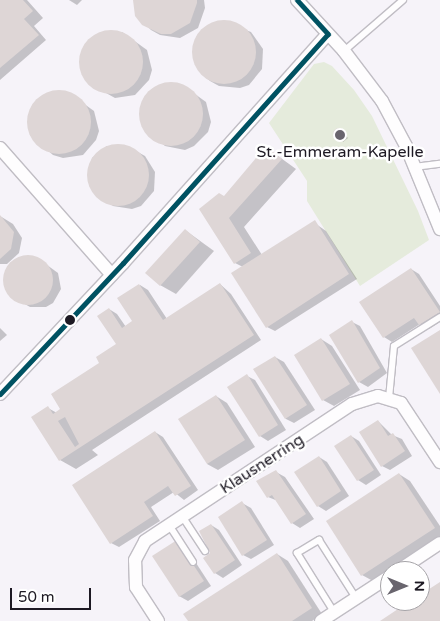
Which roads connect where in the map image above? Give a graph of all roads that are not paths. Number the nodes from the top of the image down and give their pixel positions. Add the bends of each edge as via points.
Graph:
1 (297, 0) edge
2 (403, 0) edge
3 (328, 34) junction
4 (344, 51) junction
5 (0, 148) edge
6 (440, 164) edge
7 (414, 167) junction
8 (440, 229) edge
9 (112, 275) junction
10 (440, 317) edge
11 (0, 394) edge
12 (389, 398) junction
13 (440, 462) edge
14 (182, 516) junction
15 (169, 525) junction
16 (440, 543) edge
17 (205, 551) dead end
18 (413, 561) edge
19 (193, 562) dead end
20 (380, 582) edge
21 (356, 598) junction
22 (334, 612) junction
23 (158, 621) edge
24 (321, 621) edge

1 - 3 street
2 - 4 lane
3 - 4 street
3 - 9 street
4 - 7 street via 382,101
5 - 9 street
6 - 7 lane
7 - 8 street
9 - 11 street
10 - 12 lane via 394,346
12 - 13 street via 401,404
12 - 14 street, Klausnerring via 366,398 352,404
14 - 15 street, Klausnerring
14 - 17 lane
15 - 19 lane
15 - 23 street, Klausnerring via 144,541 135,560 136,587
16 - 18 street
20 - 21 street
21 - 22 street
21 - 22 lane via 318,540 297,553
22 - 24 street

